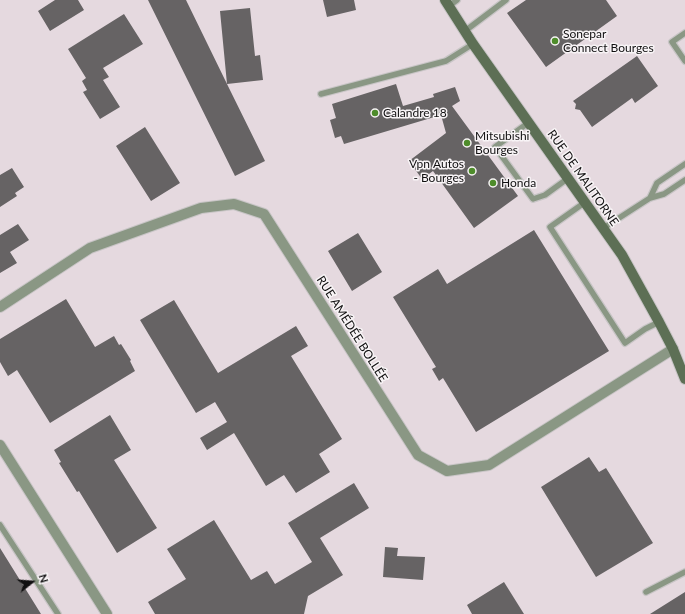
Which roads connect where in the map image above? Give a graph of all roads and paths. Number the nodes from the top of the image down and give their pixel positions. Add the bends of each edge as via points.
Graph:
1 (506, 0) edge
2 (450, 2) edge
3 (465, 31) junction
4 (685, 33) edge
5 (473, 44) junction
6 (685, 61) edge
7 (321, 94) dead end
8 (528, 123) junction
9 (685, 164) edge
10 (567, 179) junction
11 (685, 180) edge
12 (650, 198) junction
13 (584, 203) junction
14 (602, 229) junction
15 (0, 308) edge
16 (659, 322) junction
17 (673, 349) junction
18 (685, 379) edge
19 (0, 445) edge
20 (0, 525) edge
21 (685, 572) edge
22 (646, 592) dead end
23 (58, 614) edge
24 (108, 614) edge

1 - 3 lane
2 - 3 main road, RUE DE MALITORNE
3 - 5 main road, RUE DE MALITORNE
4 - 6 lane via 672,42
5 - 7 lane via 446,61
5 - 8 main road, RUE DE MALITORNE
8 - 10 main road, RUE DE MALITORNE
8 - 10 lane via 495,147 533,199
9 - 12 lane via 657,183
10 - 13 main road, RUE DE MALITORNE
11 - 12 lane via 664,194
12 - 14 lane
13 - 14 main road, RUE DE MALITORNE
13 - 16 lane via 550,228 624,343
14 - 16 main road, RUE DE MALITORNE via 622,255
15 - 17 street, RUE AMÉDÉE BOLLÉE via 90,248 201,208 234,204 264,214 418,455 447,471 489,465
16 - 17 main road, RUE DE MALITORNE
17 - 18 main road, RUE DE MALITORNE
19 - 24 street
20 - 23 lane
21 - 22 lane

